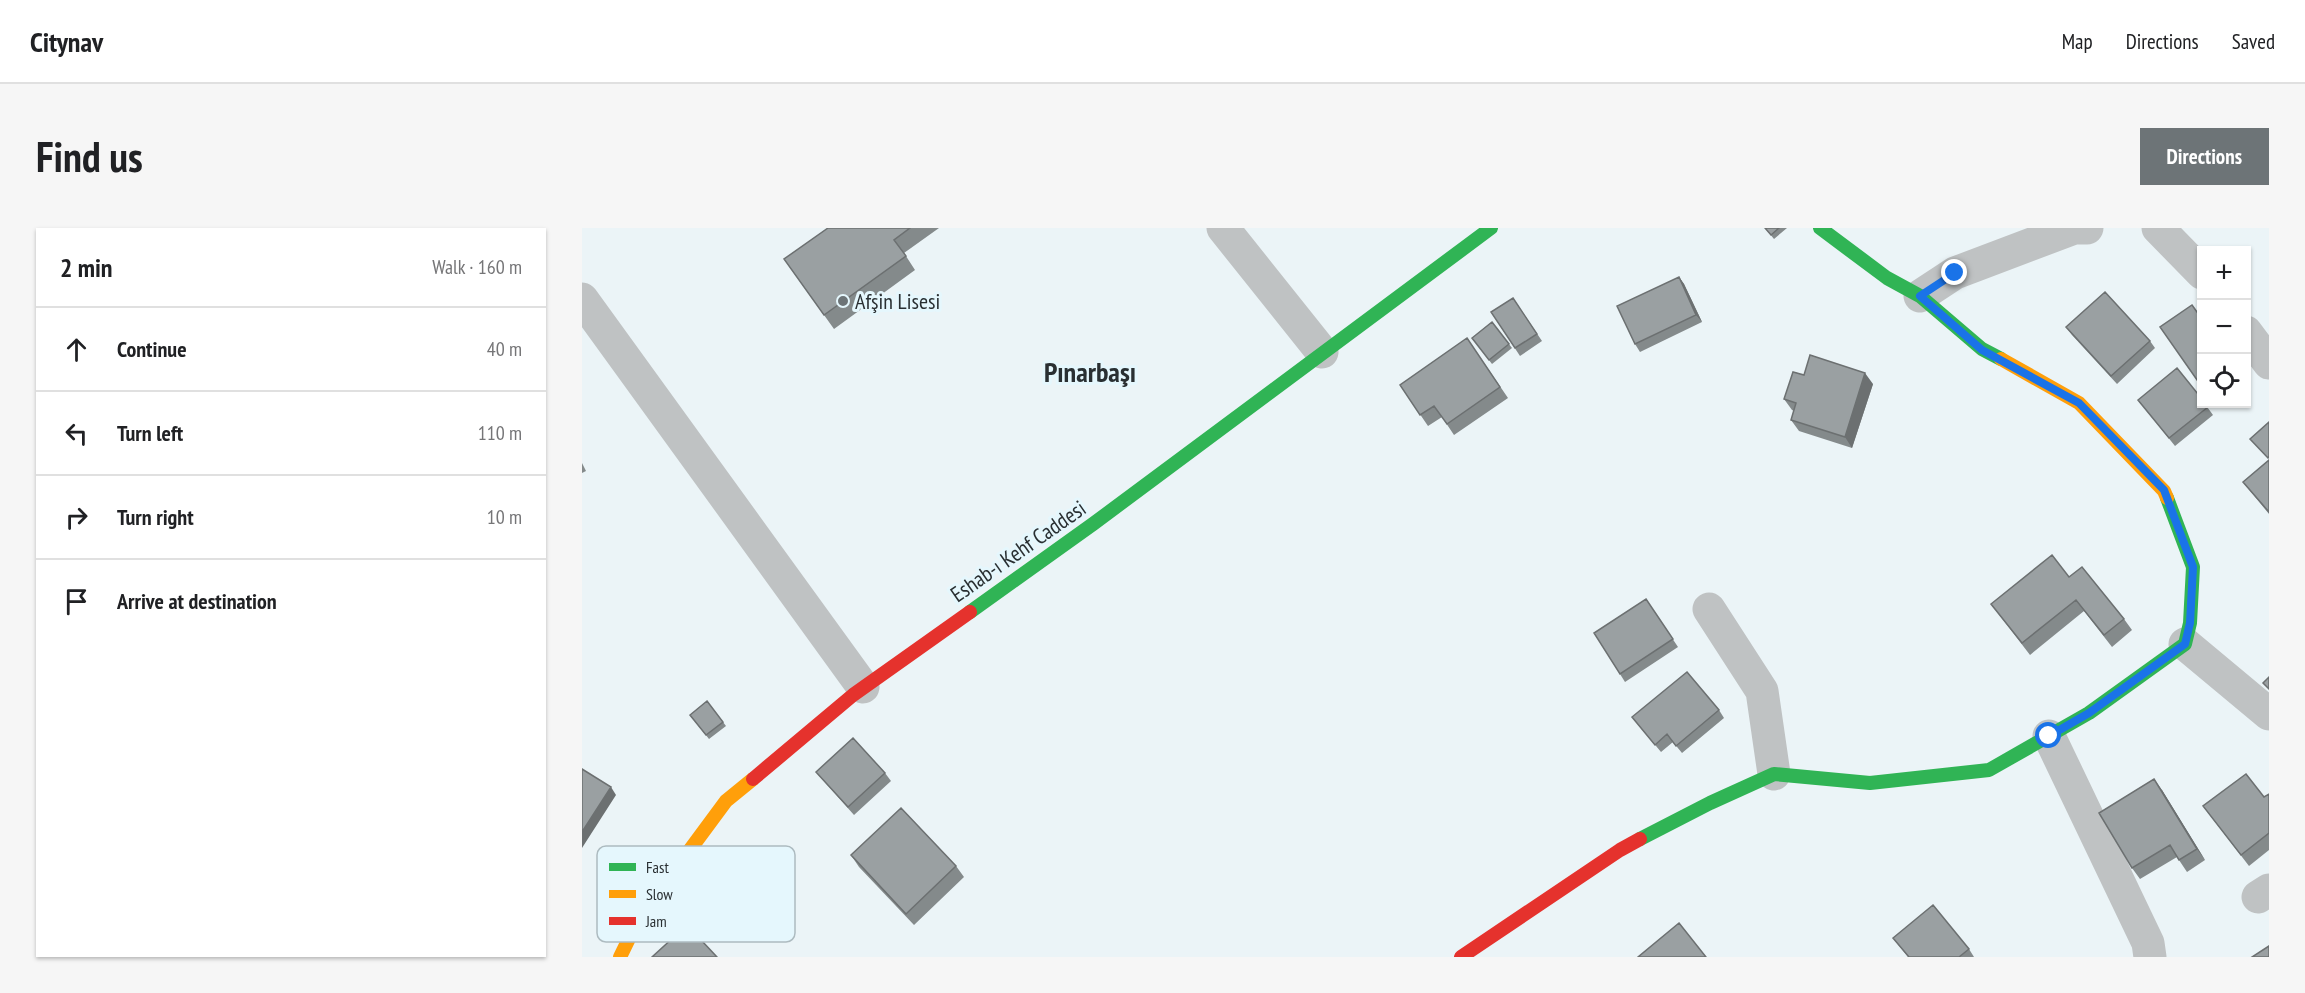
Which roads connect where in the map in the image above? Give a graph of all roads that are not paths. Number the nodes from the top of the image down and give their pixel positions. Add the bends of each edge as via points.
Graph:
1 (1223, 228) edge
2 (1491, 228) edge
3 (1820, 228) edge
4 (2087, 228) edge
5 (2158, 228) edge
6 (2197, 268) edge
7 (1920, 296) junction
8 (582, 299) edge
9 (2255, 331) edge
10 (1322, 352) junction
11 (2269, 363) edge
12 (1709, 609) dead end
13 (2185, 644) junction
14 (863, 687) junction
15 (2269, 714) edge
16 (2049, 736) junction
17 (1774, 774) junction
18 (693, 846) edge
19 (627, 942) edge
20 (620, 957) edge
21 (1461, 957) edge
22 (2150, 957) edge

1 - 10 street
2 - 10 street, Eshab-ı Kehf Caddesi
3 - 7 street via 1887,278
4 - 7 street via 2074,228 1955,273
5 - 6 street
7 - 13 street via 1982,350 2079,403 2164,490 2193,567
8 - 14 street
9 - 11 street
10 - 14 street, Eshab-ı Kehf Caddesi via 1093,524
12 - 17 street via 1762,691
13 - 15 street
13 - 16 street via 2089,713
14 - 18 street, Eshab-ı Kehf Caddesi via 726,801
16 - 17 street via 1989,770 1870,783
16 - 22 street via 2148,943
17 - 21 street via 1620,850
19 - 20 street, Eshab-ı Kehf Caddesi

